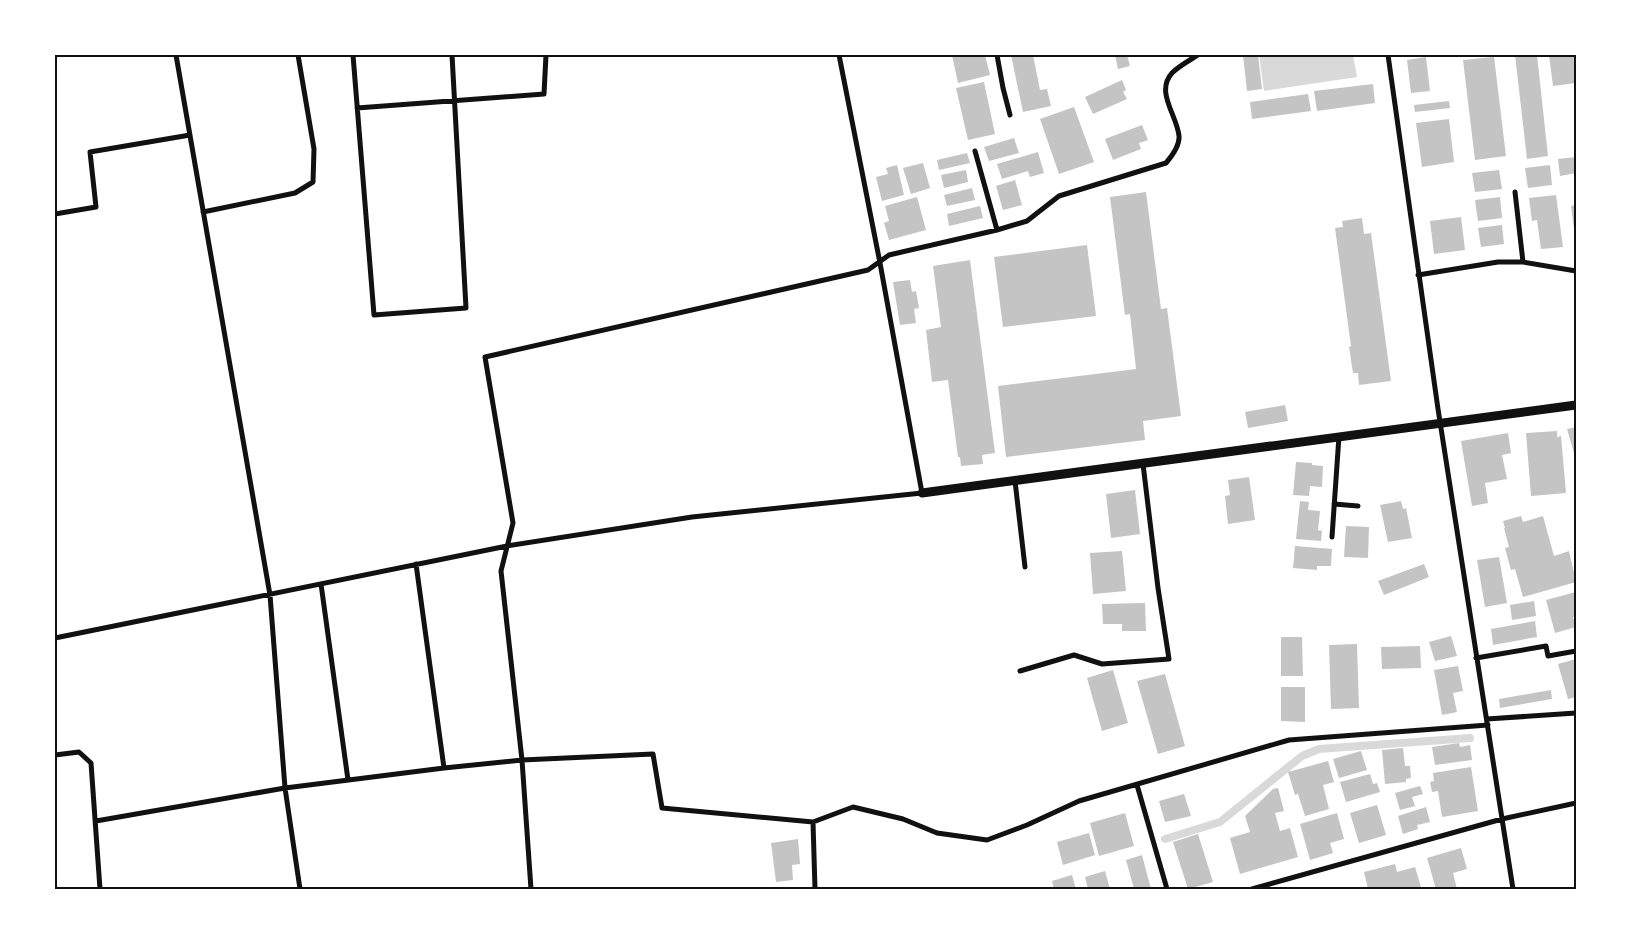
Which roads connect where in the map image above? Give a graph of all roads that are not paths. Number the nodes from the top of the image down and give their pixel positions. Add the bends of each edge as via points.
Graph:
1 (176, 55) edge
2 (298, 55) edge
3 (353, 55) edge
4 (452, 55) edge
5 (546, 55) edge
6 (839, 55) edge
7 (997, 55) edge
8 (1198, 55) edge
9 (1388, 55) edge
10 (455, 101) junction
11 (357, 108) junction
12 (1010, 115) dead end
13 (190, 135) junction
14 (975, 150) dead end
15 (1515, 192) dead end
16 (203, 212) junction
17 (55, 214) edge
18 (997, 230) junction
19 (880, 262) junction
20 (1523, 262) junction
21 (1576, 271) edge
22 (1418, 274) junction
23 (1576, 404) edge
24 (1440, 422) junction
25 (1339, 436) junction
26 (1143, 464) junction
27 (1014, 481) junction
28 (922, 493) junction
29 (1334, 504) junction
30 (1358, 506) dead end
31 (1332, 537) dead end
32 (507, 546) junction
33 (416, 564) junction
34 (1025, 567) dead end
35 (321, 584) junction
36 (270, 595) junction
37 (55, 638) edge
38 (1576, 651) edge
39 (1476, 658) junction
40 (1020, 672) dead end
41 (1576, 713) edge
42 (1487, 722) junction
43 (55, 755) edge
44 (522, 760) junction
45 (444, 768) junction
46 (348, 780) junction
47 (1137, 785) junction
48 (285, 788) junction
49 (1576, 803) edge
50 (1502, 819) junction
51 (96, 822) junction
52 (813, 822) junction
53 (100, 889) edge
54 (300, 889) edge
55 (531, 889) edge
56 (815, 889) edge
57 (1167, 889) edge
58 (1252, 889) edge
59 (1513, 889) edge

1 - 13 street
2 - 16 street via 314,149 314,182 295,193
3 - 11 street
4 - 10 street
5 - 10 street via 544,94
6 - 19 street
7 - 12 street
8 - 18 street via 1173,72 1167,81 1165,92 1179,136 1175,153 1166,163 1059,196 1027,221
9 - 22 street
10 - 11 street
10 - 11 street via 466,308 374,316
13 - 16 street
13 - 17 street via 90,152 96,207
14 - 18 street
15 - 20 street
16 - 36 street
18 - 19 street via 889,255
19 - 28 street
19 - 32 street via 868,270 485,356 513,523
20 - 21 street
20 - 22 street via 1498,262
22 - 24 street
23 - 24 street
24 - 25 street
24 - 39 street
25 - 26 street
25 - 29 street
26 - 27 street
26 - 40 street via 1169,659 1102,664 1074,655
27 - 28 street
27 - 34 street
28 - 32 street via 692,517
29 - 30 street
29 - 31 street
32 - 33 street
32 - 44 street via 501,571
33 - 35 street
33 - 45 street
35 - 36 street
35 - 46 street
36 - 37 street
36 - 48 street
38 - 39 street via 1548,656 1546,646
39 - 42 street
41 - 42 street
42 - 47 street via 1289,740
42 - 50 street
43 - 51 street via 79,752 92,763
44 - 45 street
44 - 52 street via 653,754 662,808
44 - 55 street
45 - 46 street
46 - 48 street
47 - 52 street via 1079,801 987,840 937,833 903,819 853,807
47 - 57 street
48 - 51 street
48 - 54 street
49 - 50 street
50 - 58 street
50 - 59 street
51 - 53 street
52 - 56 street

